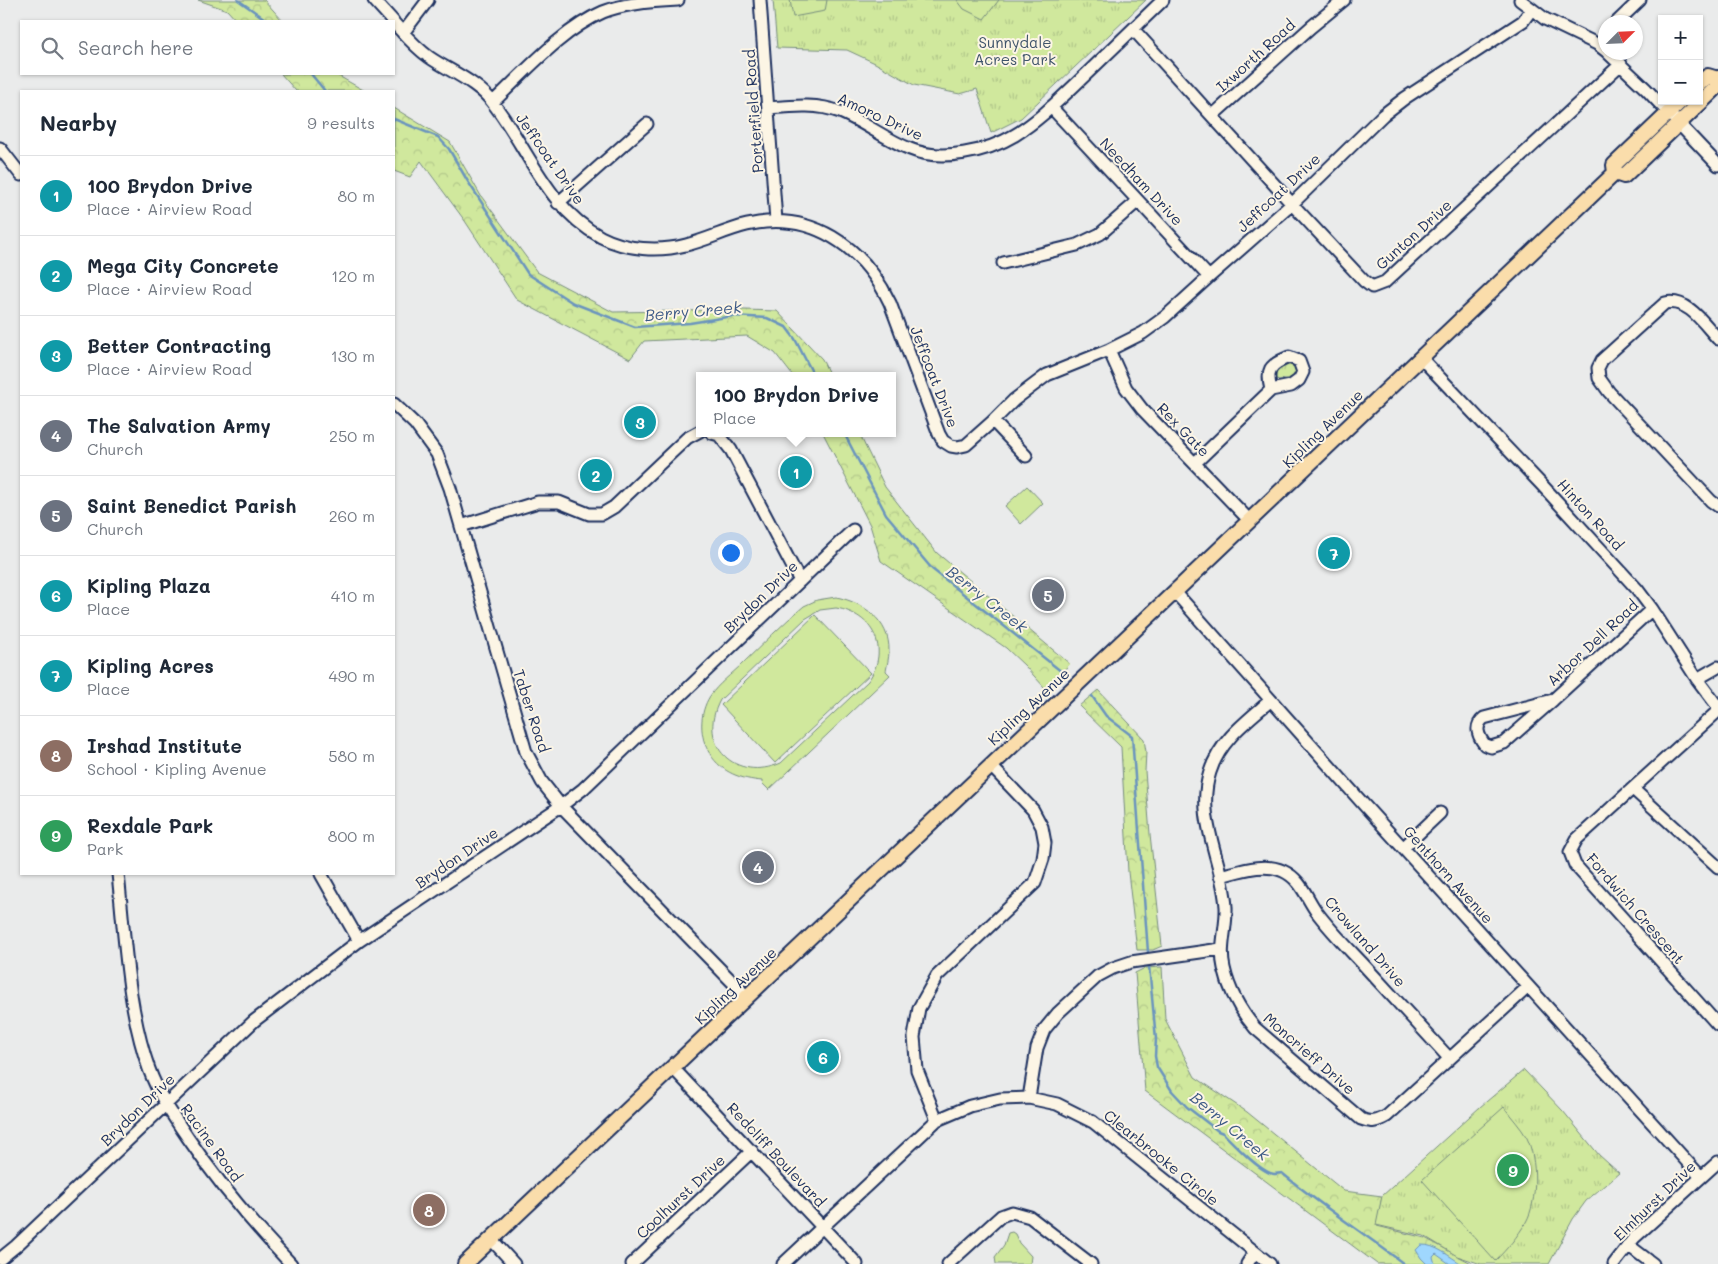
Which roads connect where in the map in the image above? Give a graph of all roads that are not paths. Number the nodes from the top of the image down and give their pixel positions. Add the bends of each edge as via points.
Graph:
1 (374, 0) edge
2 (428, 0) edge
3 (664, 0) edge
4 (678, 0) edge
5 (760, 0) edge
6 (1163, 0) edge
7 (1344, 0) edge
8 (1520, 0) edge
9 (1640, 0) edge
10 (1531, 10) junction
11 (1624, 15) edge
12 (391, 20) edge
13 (395, 24) edge
14 (1133, 30) junction
15 (402, 32) junction
16 (1598, 46) edge
17 (1616, 60) edge
18 (1621, 64) junction
19 (1718, 79) edge
20 (1703, 80) edge
21 (493, 102) junction
22 (1677, 105) edge
23 (1051, 107) junction
24 (769, 108) junction
25 (1668, 113) junction
26 (1212, 116) junction
27 (647, 124) dead end
28 (1679, 124) junction
29 (0, 148) edge
30 (1718, 165) edge
31 (1615, 172) junction
32 (20, 174) edge
33 (1138, 201) junction
34 (558, 203) junction
35 (1292, 204) junction
36 (776, 221) junction
37 (1002, 263) dead end
38 (1209, 277) junction
39 (1718, 339) edge
40 (1109, 350) junction
41 (1421, 358) junction
42 (1271, 390) dead end
43 (395, 405) edge
44 (994, 421) junction
45 (696, 433) edge
46 (721, 437) edge
47 (1026, 456) dead end
48 (1195, 463) junction
49 (1718, 506) edge
50 (1250, 521) junction
51 (461, 526) junction
52 (853, 530) dead end
53 (800, 581) junction
54 (1175, 592) junction
55 (1652, 609) junction
56 (1718, 667) edge
57 (1697, 678) junction
58 (1271, 700) junction
59 (1553, 700) junction
60 (1718, 707) edge
61 (1718, 711) edge
62 (990, 766) junction
63 (1633, 789) junction
64 (561, 806) junction
65 (1440, 814) dead end
66 (1403, 848) junction
67 (1718, 867) edge
68 (118, 875) edge
69 (322, 875) edge
70 (1220, 876) junction
71 (359, 941) junction
72 (1222, 949) junction
73 (1528, 986) junction
74 (747, 997) junction
75 (1718, 1025) edge
76 (1449, 1058) junction
77 (673, 1068) junction
78 (1029, 1098) junction
79 (165, 1104) junction
80 (937, 1120) junction
81 (752, 1151) junction
82 (1718, 1162) edge
83 (1701, 1177) junction
84 (822, 1226) junction
85 (492, 1240) junction
86 (1628, 1245) junction
87 (1255, 1252) junction
88 (0, 1259) edge
89 (292, 1264) edge
90 (465, 1264) edge
91 (514, 1264) edge
92 (632, 1264) edge
93 (783, 1264) edge
94 (857, 1264) edge
95 (948, 1264) edge
96 (1091, 1264) edge
97 (1247, 1264) edge
98 (1270, 1264) edge
99 (1614, 1264) edge
100 (1653, 1264) edge

1 - 12 street, Jeffcoat Drive
2 - 15 street
3 - 4 street
3 - 21 street via 616,8 580,24
5 - 24 street, Porterfield Road
6 - 14 street, Amoro Drive
7 - 26 street, Ixworth Road
8 - 10 street
9 - 11 street
10 - 16 street
10 - 35 street, Jeffcoat Drive via 1523,21 1383,115
13 - 15 street, Jeffcoat Drive
14 - 23 street, Amoro Drive
14 - 26 street, Gunton Drive
15 - 21 street, Jeffcoat Drive via 422,52
17 - 18 street
18 - 25 street
18 - 35 street, Gunton Drive via 1385,282 1372,287 1364,281
19 - 20 main road, Kipling Avenue via 1708,76
19 - 28 main road, Kipling Avenue via 1718,86
21 - 34 street, Jeffcoat Drive
22 - 25 main road, Kipling Avenue
23 - 24 street, Amoro Drive via 1001,142 954,155 912,150 831,109 806,106
23 - 33 street, Needham Drive
24 - 36 street, Porterfield Road
25 - 28 street
25 - 31 main road, Kipling Avenue via 1614,165
26 - 35 street, Gunton Drive
27 - 34 street
28 - 30 street
28 - 31 main road, Kipling Avenue via 1624,176
29 - 32 street
31 - 41 main road, Kipling Avenue
33 - 37 street via 1100,234 1077,244
33 - 38 street, Needham Drive
34 - 36 street, Jeffcoat Drive via 572,217 602,237 620,244 647,248 686,245 734,228
35 - 38 street, Jeffcoat Drive
36 - 44 street, Jeffcoat Drive via 831,236 873,272 890,303 944,441 954,446 966,444
38 - 40 street, Jeffcoat Drive via 1166,318
39 - 49 street via 1686,306 1674,301 1665,303 1602,360 1598,368 1599,378 1609,392
40 - 44 street, Jeffcoat Drive via 1047,375 1014,400
40 - 48 street, Rex Gate via 1126,388
41 - 50 main road, Kipling Avenue
41 - 55 street, Hinton Road via 1541,484
42 - 48 street
43 - 51 street, Taber Road via 415,424 437,454
44 - 47 street
45 - 51 street via 614,507 602,514 589,514 559,502 538,502
46 - 53 street via 731,450
48 - 50 street, Rex Gate
50 - 54 main road, Kipling Avenue
51 - 64 street, Taber Road via 526,752 542,782
52 - 53 street, Brydon Drive
53 - 64 street, Brydon Drive via 583,789
54 - 58 street, Genthorn Avenue
54 - 62 main road, Kipling Avenue
55 - 57 street, Hinton Road
55 - 59 street, Arbor Dell Road
56 - 57 street
57 - 60 street, Hinton Road
58 - 66 street, Genthorn Avenue
58 - 70 street, Moncrieff Drive via 1233,734 1210,772 1206,807
59 - 59 street, Arbor Dell Road via 1504,743 1491,747 1485,745 1479,735 1479,722 1484,718
61 - 63 street, Fordwich Crescent
62 - 74 main road, Kipling Avenue
62 - 80 street via 1033,810 1042,827 1044,859 1035,883 937,976 919,1008 914,1037 917,1070
63 - 67 street
63 - 75 street, Fordwich Crescent via 1577,840 1570,852 1572,859
64 - 71 street, Brydon Drive
64 - 74 street, Taber Road
65 - 66 street
66 - 73 street, Genthorn Avenue
68 - 79 street, Racine Road via 136,1018 149,1069
69 - 71 street
70 - 72 street, Moncrieff Drive via 1226,908
70 - 76 street, Crowland Drive via 1273,867 1295,878 1334,933
71 - 79 street, Brydon Drive via 254,1021
72 - 76 street, Moncrieff Drive via 1229,985 1244,1015 1255,1028 1368,1122 1387,1116
72 - 78 street via 1131,962 1098,976 1044,1030
73 - 76 street, Moncrieff Drive
73 - 83 street, Genthorn Avenue
74 - 77 main road, Kipling Avenue
77 - 81 street, Redcliff Boulevard
77 - 85 main road, Kipling Avenue
78 - 80 street, Clearbrooke Circle via 1000,1099 970,1106
78 - 87 street, Clearbrooke Circle via 1056,1104 1093,1122
79 - 88 street, Brydon Drive
79 - 89 street, Racine Road via 226,1191
80 - 84 street, Clearbrooke Circle
81 - 84 street, Redcliff Boulevard
81 - 92 street, Coolhurst Drive
82 - 83 street, Elmhurst Drive
83 - 86 street, Elmhurst Drive
84 - 93 street, Clearbrooke Circle
84 - 94 street, Redcliff Boulevard
85 - 90 main road, Kipling Avenue
85 - 91 street
86 - 99 street, Elmhurst Drive
86 - 100 street
87 - 97 street
87 - 98 street, Clearbrooke Circle
95 - 96 street via 1001,1216 1012,1212 1030,1217

